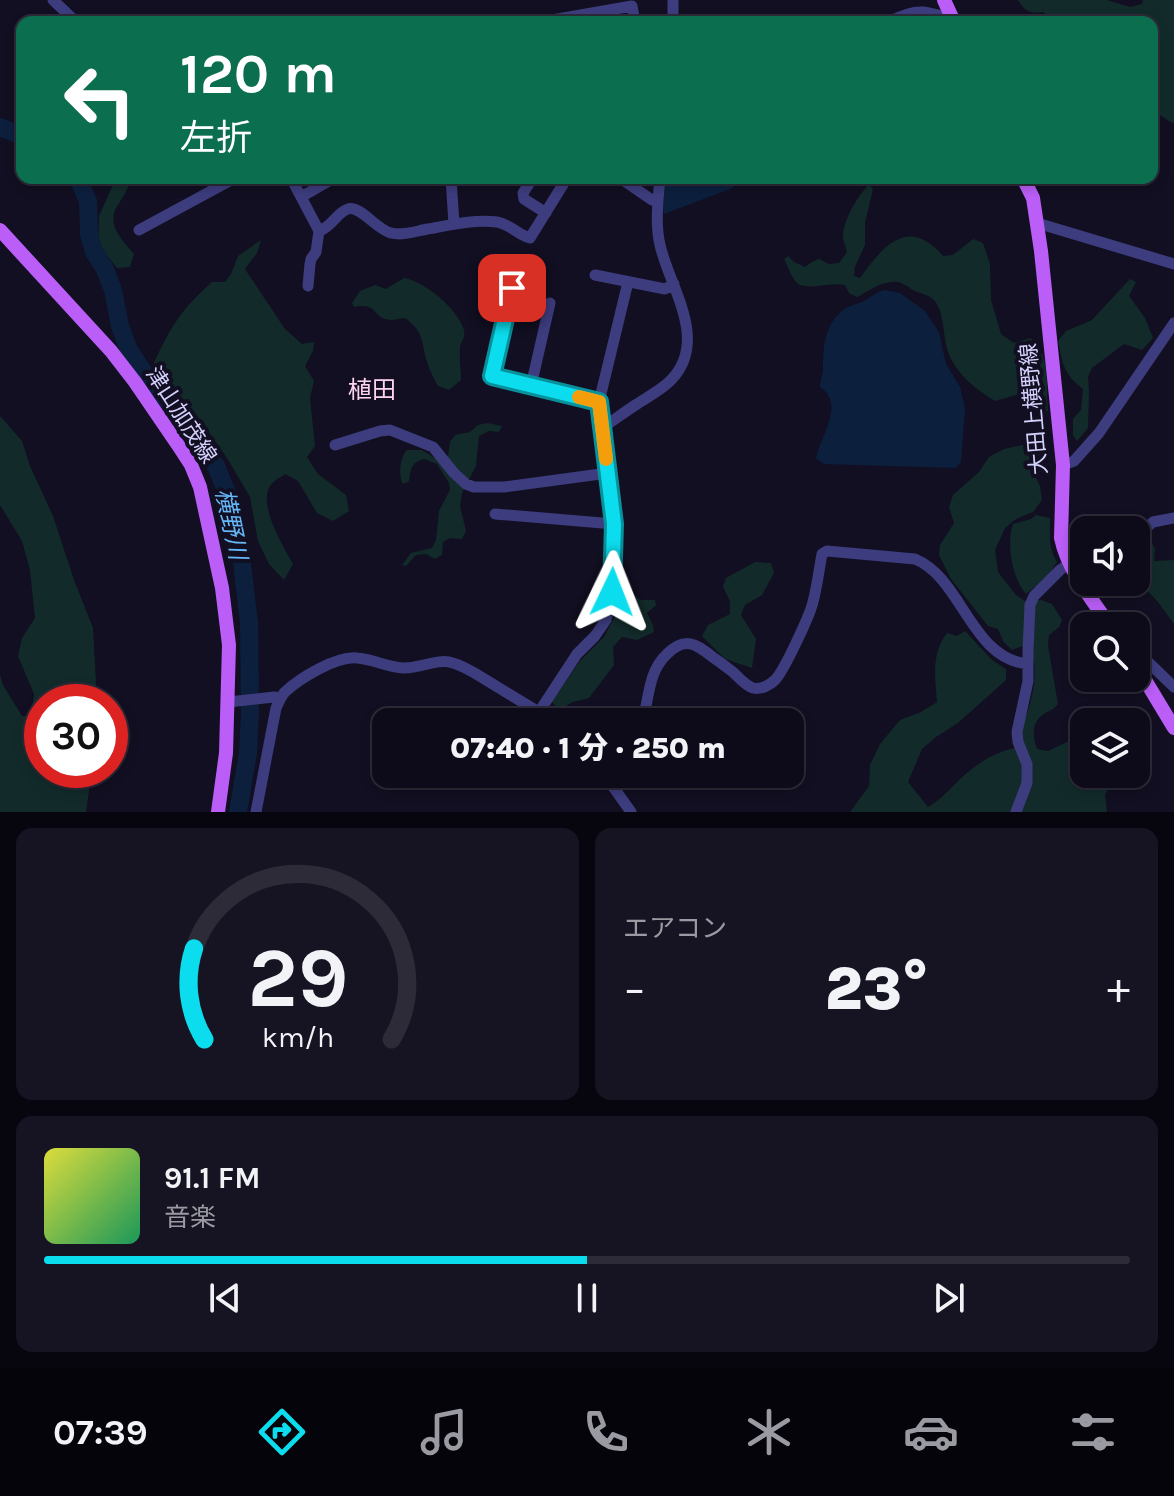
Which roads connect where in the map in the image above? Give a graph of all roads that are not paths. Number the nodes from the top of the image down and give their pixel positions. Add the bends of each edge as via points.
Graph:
1 (53, 0) edge
2 (70, 16) edge
3 (575, 16) edge
4 (634, 16) edge
5 (904, 16) edge
6 (939, 16) edge
7 (224, 184) edge
8 (294, 184) edge
9 (324, 184) edge
10 (451, 184) edge
11 (529, 184) edge
12 (563, 184) edge
13 (629, 184) edge
14 (659, 184) edge
15 (1026, 184) edge
16 (301, 197) junction
17 (658, 200) junction
18 (546, 213) junction
19 (1037, 223) junction
20 (454, 224) junction
21 (0, 230) edge
22 (139, 230) dead end
23 (319, 231) junction
24 (1174, 264) edge
25 (595, 275) dead end
26 (628, 282) junction
27 (674, 284) junction
28 (308, 286) dead end
29 (512, 288) dead end
30 (550, 303) dead end
31 (1174, 323) edge
32 (531, 386) junction
33 (599, 402) junction
34 (602, 428) junction
35 (335, 445) dead end
36 (1063, 465) junction
37 (608, 473) junction
38 (495, 514) dead end
39 (1174, 518) edge
40 (614, 524) junction
41 (1150, 525) edge
42 (1069, 560) junction
43 (1101, 612) edge
44 (1028, 664) junction
45 (1150, 664) edge
46 (1174, 687) edge
47 (1150, 688) edge
48 (277, 697) junction
49 (234, 702) junction
50 (532, 708) edge
51 (542, 708) edge
52 (646, 708) edge
53 (1174, 728) edge
54 (614, 788) edge
55 (218, 812) edge
56 (256, 812) edge
57 (631, 812) edge
58 (1016, 812) edge

1 - 2 street
3 - 4 street via 632,6
5 - 6 street
7 - 22 street
8 - 16 street
9 - 16 street
10 - 20 street
11 - 18 street via 524,199
12 - 18 street
13 - 17 street
14 - 17 street
15 - 19 main road, 大田上横野線
16 - 23 street
17 - 27 street via 657,231
18 - 20 street via 530,238 496,222
19 - 24 street
19 - 36 main road, 大田上横野線
20 - 23 street via 391,233 352,208
21 - 49 main road, 津山加茂線 via 111,351 191,465 222,588
23 - 28 street
25 - 26 street
26 - 27 street via 665,289
26 - 33 street
27 - 34 street via 686,326 682,364 672,379
29 - 32 street via 492,376
30 - 32 street
31 - 36 street via 1099,433 1074,461
32 - 33 street
33 - 34 street
34 - 37 street
35 - 37 street via 390,430 433,447 474,487
36 - 42 main road, 大田上横野線 via 1061,538
37 - 40 street
38 - 40 street
39 - 41 street
40 - 51 street via 606,620
42 - 43 main road, 大田上横野線
42 - 44 street via 1032,600
44 - 52 street via 991,646 925,563 827,551 822,554 813,606 776,679 755,689 699,647 682,644 657,665
44 - 58 street via 1017,732 1027,783
45 - 46 street
47 - 53 main road
48 - 49 street
48 - 50 street via 342,659 401,668 448,661
48 - 56 street
49 - 55 main road, 津山加茂線
54 - 57 street

